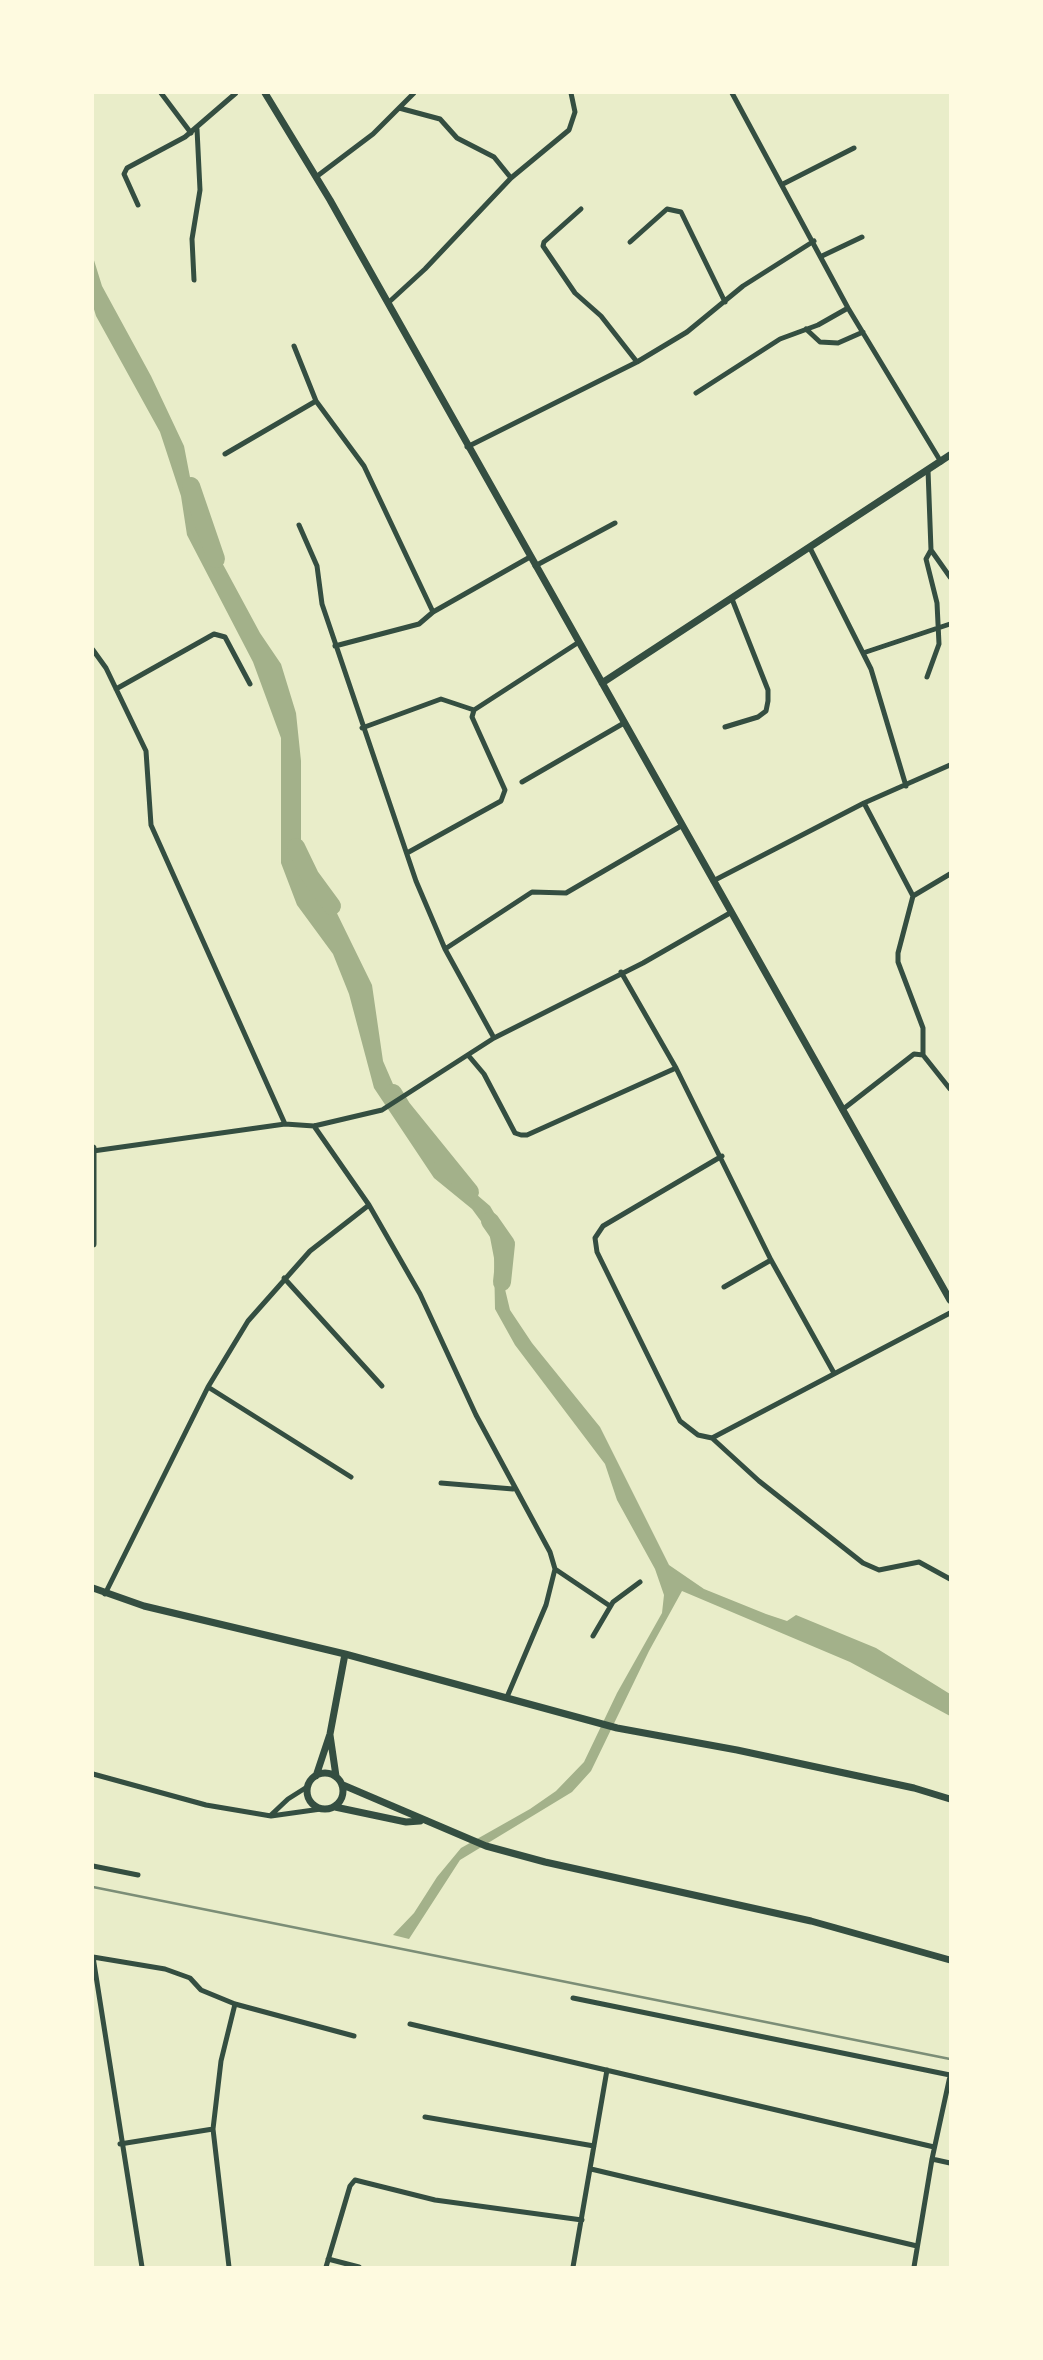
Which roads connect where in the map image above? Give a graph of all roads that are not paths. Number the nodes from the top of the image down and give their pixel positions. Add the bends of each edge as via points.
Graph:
1 (161, 93) edge
2 (236, 93) edge
3 (265, 93) edge
4 (571, 93) edge
5 (732, 93) edge
6 (412, 94) edge
7 (399, 108) junction
8 (197, 129) junction
9 (191, 133) junction
10 (854, 148) dead end
11 (316, 177) junction
12 (511, 178) junction
13 (783, 184) junction
14 (138, 205) dead end
15 (581, 209) dead end
16 (862, 237) dead end
17 (630, 242) dead end
18 (814, 242) junction
19 (822, 256) junction
20 (194, 280) dead end
21 (388, 303) junction
22 (725, 303) junction
23 (848, 308) junction
24 (806, 329) junction
25 (863, 332) junction
26 (294, 346) dead end
27 (636, 362) junction
28 (696, 393) dead end
29 (316, 401) junction
30 (467, 447) junction
31 (225, 454) dead end
32 (950, 455) edge
33 (941, 461) junction
34 (928, 470) junction
35 (615, 523) dead end
36 (299, 525) dead end
37 (810, 548) junction
38 (931, 550) junction
39 (530, 557) junction
40 (535, 566) junction
41 (948, 574) edge
42 (732, 599) junction
43 (433, 611) junction
44 (950, 624) edge
45 (939, 626) junction
46 (579, 642) junction
47 (335, 646) junction
48 (93, 650) edge
49 (863, 653) junction
50 (926, 677) dead end
51 (602, 683) junction
52 (250, 684) dead end
53 (116, 689) junction
54 (474, 710) junction
55 (624, 723) junction
56 (725, 727) dead end
57 (362, 728) junction
58 (950, 765) edge
59 (522, 782) dead end
60 (906, 786) junction
61 (864, 803) junction
62 (681, 826) junction
63 (407, 853) junction
64 (950, 874) edge
65 (713, 881) junction
66 (913, 896) junction
67 (730, 913) junction
68 (445, 949) junction
69 (621, 972) junction
70 (494, 1038) junction
71 (468, 1055) junction
72 (923, 1055) junction
73 (676, 1068) junction
74 (950, 1089) edge
75 (842, 1110) junction
76 (285, 1124) junction
77 (314, 1126) junction
78 (93, 1149) edge
79 (722, 1156) junction
80 (369, 1205) junction
81 (93, 1244) edge
82 (771, 1260) junction
83 (284, 1278) junction
84 (724, 1287) dead end
85 (950, 1300) edge
86 (950, 1313) edge
87 (834, 1373) junction
88 (382, 1386) dead end
89 (208, 1387) junction
90 (712, 1438) junction
91 (351, 1477) dead end
92 (441, 1483) dead end
93 (513, 1489) junction
94 (555, 1569) junction
95 (950, 1579) edge
96 (640, 1582) dead end
97 (93, 1588) edge
98 (105, 1594) junction
99 (610, 1606) junction
100 (593, 1636) dead end
101 (345, 1654) junction
102 (507, 1697) junction
103 (330, 1734) junction
104 (93, 1774) edge
105 (316, 1776) junction
106 (336, 1776) junction
107 (342, 1785) junction
108 (307, 1787) junction
109 (950, 1799) edge
110 (335, 1807) junction
111 (321, 1809) junction
112 (271, 1816) junction
113 (421, 1821) junction
114 (93, 1866) edge
115 (138, 1875) dead end
116 (93, 1957) edge
117 (950, 1960) edge
118 (573, 1998) dead end
119 (235, 2004) junction
120 (410, 2024) dead end
121 (354, 2036) dead end
122 (607, 2070) junction
123 (950, 2075) edge
124 (425, 2117) dead end
125 (212, 2129) junction
126 (120, 2144) junction
127 (594, 2146) junction
128 (934, 2147) junction
129 (932, 2159) junction
130 (950, 2163) edge
131 (591, 2169) junction
132 (582, 2220) junction
133 (917, 2246) junction
134 (328, 2259) junction
135 (142, 2267) edge
136 (229, 2267) edge
137 (326, 2267) edge
138 (359, 2267) edge
139 (573, 2267) edge
140 (914, 2267) edge

1 - 9 street
2 - 8 street
3 - 11 street
4 - 12 street via 574,120 569,130
5 - 13 street
6 - 7 street
7 - 11 street
7 - 12 street via 440,119 457,138 494,157
8 - 9 street
8 - 20 street via 200,190 192,239
9 - 14 street via 127,168 124,174
10 - 13 street
11 - 21 street
12 - 21 street
13 - 18 street
15 - 27 street via 544,246 575,293 601,316
16 - 19 street
17 - 22 street via 667,209 681,212
18 - 19 street
18 - 22 street via 743,286
19 - 23 street
21 - 30 street
22 - 27 street
23 - 24 street
23 - 25 street
24 - 25 street via 820,342 838,343
24 - 28 street via 780,339
25 - 33 street
26 - 29 street
27 - 30 street
29 - 31 street
29 - 43 street via 364,466
30 - 39 street
32 - 33 street
33 - 34 street
34 - 37 street
34 - 38 street
35 - 40 street
36 - 47 street via 317,566
37 - 42 street
37 - 49 street
38 - 41 street
38 - 45 street via 926,559
39 - 40 street
39 - 43 street
40 - 46 street
42 - 51 street
42 - 56 street via 768,690 768,701 758,717
43 - 47 street via 419,624
44 - 45 street
45 - 49 street
45 - 50 street via 939,644
46 - 51 street
46 - 54 street
47 - 57 street
48 - 53 street
49 - 60 street
51 - 55 street
52 - 53 street via 225,637 214,634
53 - 76 street via 146,751 151,825
54 - 57 street via 441,699
54 - 63 street via 472,717 504,796
55 - 59 street
55 - 62 street
57 - 63 street
58 - 60 street
60 - 61 street
61 - 65 street
61 - 66 street
62 - 65 street
62 - 68 street via 566,893 532,892
63 - 68 street
64 - 66 street
65 - 67 street
66 - 72 street via 903,924 898,962 923,1028
67 - 69 street
67 - 75 street
68 - 70 street
69 - 70 street
69 - 73 street
70 - 71 street
71 - 73 street via 484,1074 515,1133 521,1135
71 - 77 street via 382,1110
72 - 74 street
72 - 75 street via 914,1054
73 - 79 street
75 - 85 street
76 - 77 street
76 - 78 street
77 - 80 street
78 - 81 street
79 - 82 street
79 - 90 street via 603,1226 595,1238 597,1252 680,1421 698,1435
80 - 83 street via 310,1251
80 - 93 street via 420,1294
82 - 84 street
82 - 87 street
83 - 88 street
83 - 89 street via 248,1321
86 - 87 street
87 - 90 street
89 - 91 street
89 - 98 street
90 - 95 street via 863,1563 879,1570 919,1562
92 - 93 street
93 - 94 street
94 - 99 street
94 - 102 street via 546,1605
96 - 99 street
97 - 98 street
98 - 101 street
99 - 100 street
101 - 102 street
101 - 103 street
102 - 109 street via 617,1728 737,1750
103 - 105 street
103 - 106 street
104 - 112 street via 206,1805
105 - 106 street
105 - 108 street
106 - 107 street
107 - 110 street via 342,1797
107 - 113 street
108 - 111 street via 310,1801
108 - 112 street
110 - 111 street
110 - 113 street
111 - 112 street
113 - 117 street via 545,1863 811,1921
114 - 115 street
116 - 119 street via 165,1969
116 - 126 street
118 - 123 street
119 - 121 street
119 - 125 street
120 - 122 street
122 - 127 street
122 - 128 street
123 - 128 street
124 - 127 street
125 - 126 street
125 - 136 street
126 - 135 street
127 - 131 street
128 - 129 street
129 - 130 street
129 - 133 street
131 - 132 street
131 - 133 street
132 - 134 street via 435,2200 355,2180
132 - 139 street
133 - 140 street
134 - 137 street
134 - 138 street

